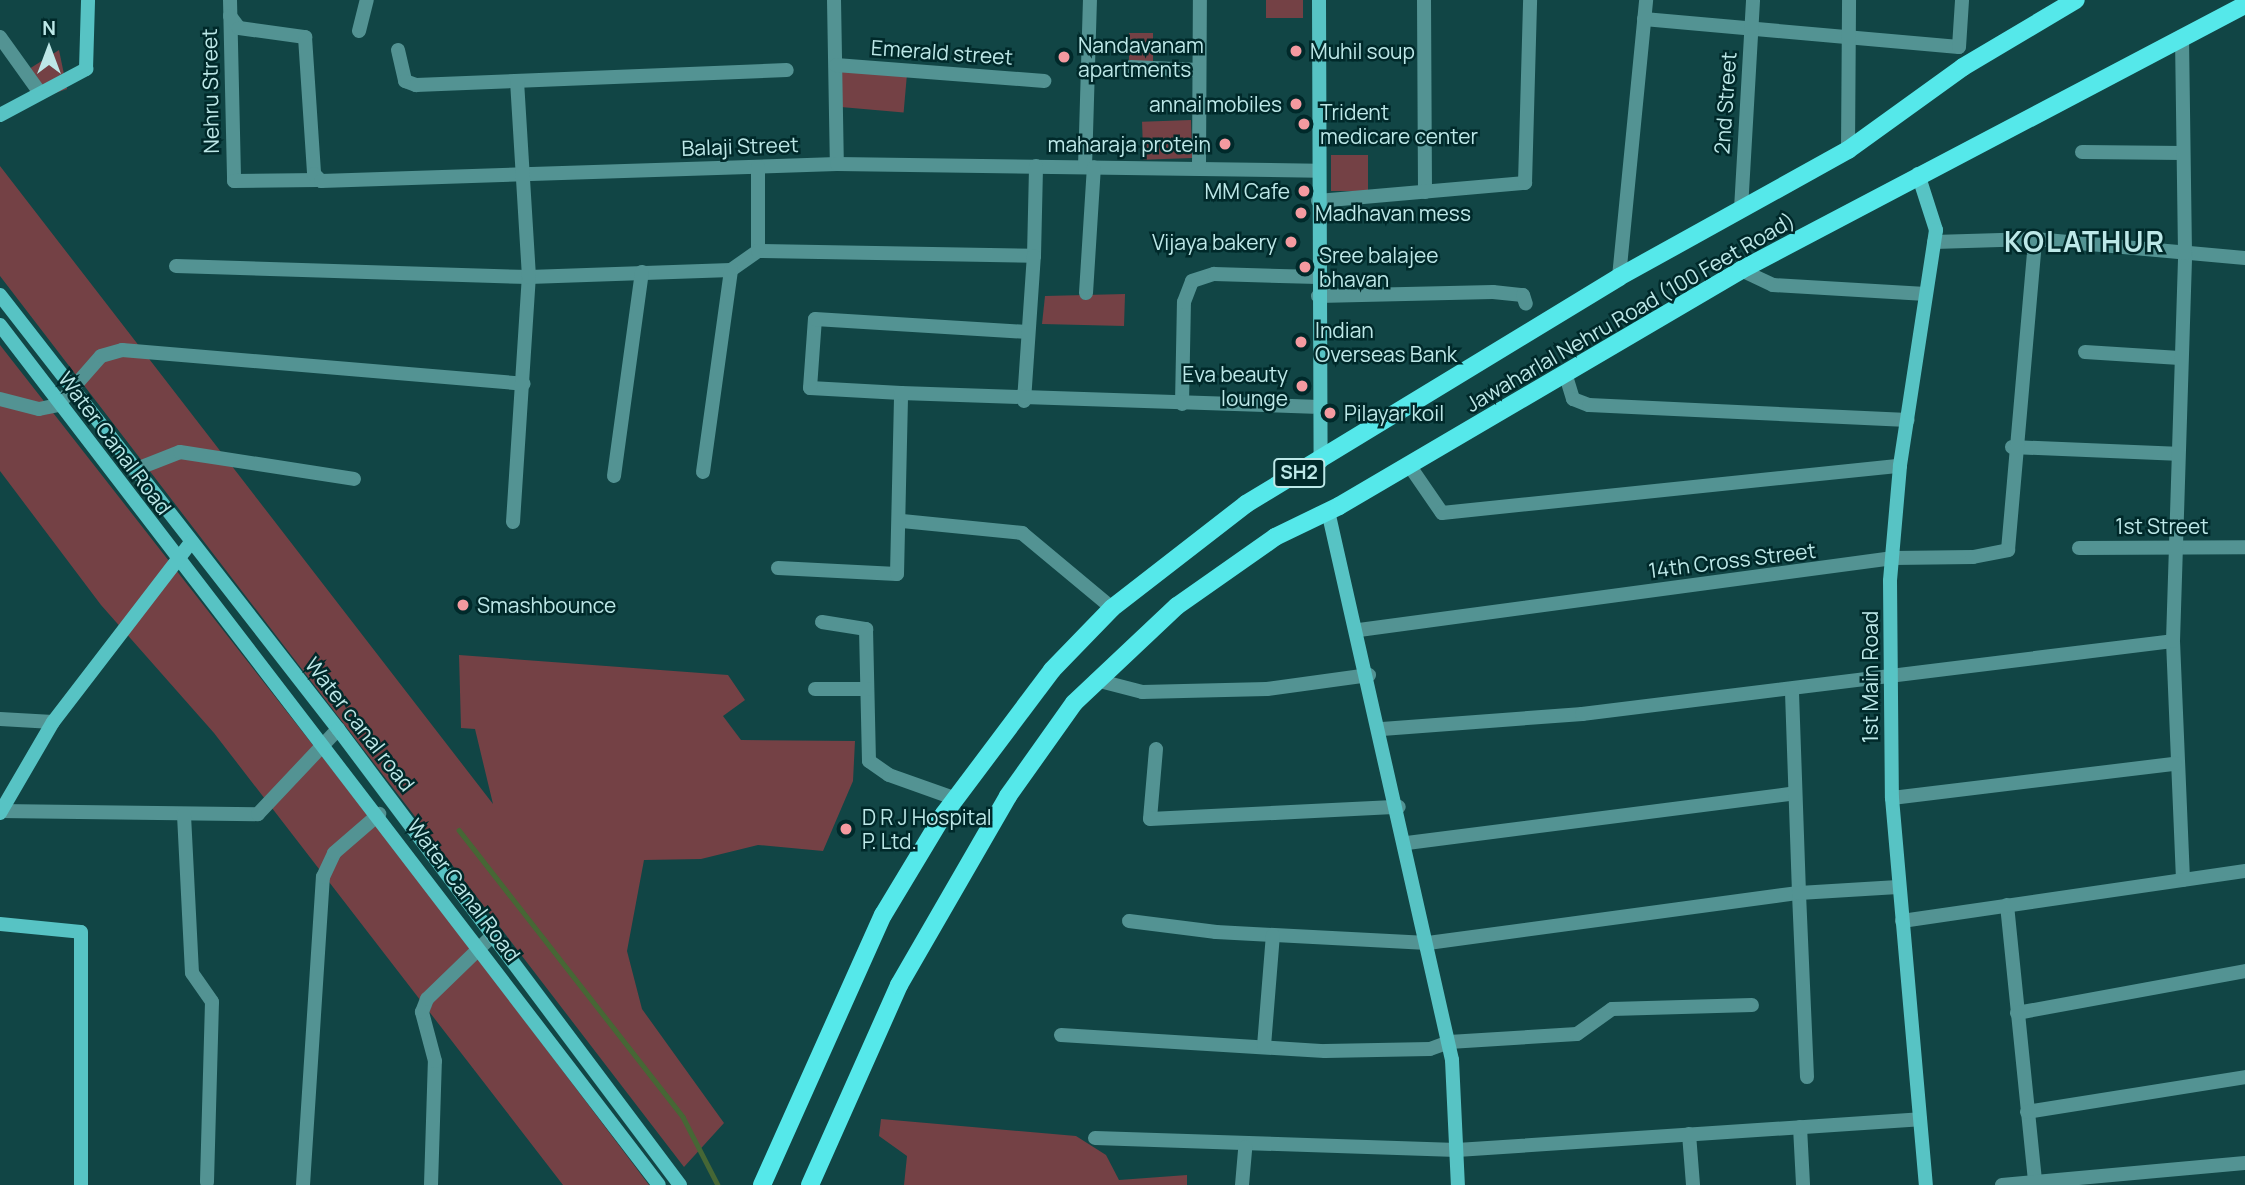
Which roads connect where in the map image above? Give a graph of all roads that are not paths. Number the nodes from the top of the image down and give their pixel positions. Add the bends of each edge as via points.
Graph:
1 (88, 0) edge
2 (230, 0) edge
3 (367, 0) edge
4 (834, 0) edge
5 (1090, 0) edge
6 (1200, 0) edge
7 (1319, 0) edge
8 (1424, 0) edge
9 (1530, 0) edge
10 (1646, 0) edge
11 (1753, 0) edge
12 (1849, 0) edge
13 (1962, 0) edge
14 (2076, 0) edge
15 (2245, 5) edge
16 (230, 16) junction
17 (1644, 19) junction
18 (1751, 27) junction
19 (359, 31) dead end
20 (1849, 35) junction
21 (0, 37) edge
22 (2182, 39) junction
23 (1959, 47) junction
24 (398, 50) dead end
25 (836, 65) junction
26 (1131, 67) dead end
27 (1963, 67) junction
28 (787, 70) dead end
29 (1199, 70) junction
30 (517, 81) junction
31 (1044, 81) dead end
32 (38, 90) junction
33 (0, 115) edge
34 (1848, 150) junction
35 (2082, 152) dead end
36 (2183, 153) junction
37 (837, 164) junction
38 (1036, 166) junction
39 (758, 167) junction
40 (1089, 167) junction
41 (1199, 168) junction
42 (1318, 171) junction
43 (525, 174) junction
44 (1918, 174) junction
45 (318, 180) junction
46 (1425, 192) junction
47 (1318, 201) junction
48 (1741, 209) junction
49 (2035, 239) junction
50 (1934, 242) junction
51 (758, 251) junction
52 (2185, 253) junction
53 (1034, 256) junction
54 (2245, 258) edge
55 (176, 266) dead end
56 (731, 270) junction
57 (1741, 270) junction
58 (642, 271) junction
59 (529, 276) junction
60 (1318, 277) junction
61 (1619, 277) junction
62 (1086, 293) dead end
63 (1926, 294) junction
64 (0, 295) edge
65 (1318, 296) junction
66 (1526, 304) dead end
67 (0, 326) edge
68 (1028, 331) junction
69 (2085, 352) dead end
70 (2180, 358) junction
71 (1566, 376) junction
72 (524, 384) junction
73 (73, 391) junction
74 (901, 393) junction
75 (0, 399) edge
76 (1024, 401) junction
77 (1182, 404) junction
78 (58, 405) junction
79 (1317, 407) junction
80 (1908, 420) junction
81 (2012, 447) junction
82 (2176, 454) junction
83 (1316, 464) junction
84 (1409, 465) junction
85 (1900, 466) junction
86 (134, 470) junction
87 (703, 472) dead end
88 (614, 476) dead end
89 (354, 479) dead end
90 (1328, 511) junction
91 (902, 521) junction
92 (513, 522) dead end
93 (191, 542) junction
94 (2177, 547) junction
95 (2245, 547) edge
96 (2079, 548) dead end
97 (176, 557) junction
98 (1893, 558) junction
99 (778, 568) dead end
100 (1112, 608) junction
101 (822, 622) dead end
102 (1359, 630) junction
103 (2173, 641) junction
104 (1369, 675) junction
105 (1891, 679) junction
106 (1096, 680) junction
107 (815, 689) dead end
108 (867, 689) junction
109 (1792, 690) junction
110 (0, 719) edge
111 (53, 722) junction
112 (338, 729) junction
113 (1382, 729) junction
114 (322, 742) junction
115 (1156, 749) dead end
116 (2175, 764) junction
117 (1795, 793) junction
118 (954, 798) junction
119 (1892, 798) junction
120 (1399, 807) junction
121 (0, 812) edge
122 (379, 814) junction
123 (184, 815) junction
124 (1406, 843) junction
125 (2245, 871) edge
126 (2183, 880) junction
127 (1898, 887) junction
128 (1799, 893) junction
129 (2007, 905) junction
130 (1129, 921) dead end
131 (1902, 921) junction
132 (0, 924) edge
133 (494, 934) junction
134 (1273, 935) junction
135 (1428, 943) junction
136 (480, 946) junction
137 (2245, 971) edge
138 (1752, 1005) dead end
139 (2017, 1013) junction
140 (1061, 1035) dead end
141 (1449, 1042) junction
142 (1264, 1046) junction
143 (1807, 1077) dead end
144 (2245, 1077) edge
145 (2027, 1112) junction
146 (1920, 1119) junction
147 (1800, 1127) junction
148 (1689, 1134) junction
149 (1095, 1138) dead end
150 (1245, 1147) junction
151 (1457, 1150) junction
152 (2245, 1163) edge
153 (2035, 1181) junction
154 (207, 1182) dead end
155 (81, 1185) edge
156 (303, 1185) edge
157 (431, 1185) edge
158 (659, 1185) edge
159 (680, 1185) edge
160 (762, 1185) edge
161 (810, 1185) edge
162 (1242, 1185) edge
163 (1458, 1185) edge
164 (1693, 1185) edge
165 (1803, 1185) edge
166 (1926, 1185) edge
167 (2002, 1185) edge

1 - 32 main road via 86,69
2 - 16 street, Nehru Street
3 - 19 street
4 - 25 street
5 - 40 street via 1083,84
6 - 29 street
7 - 42 main road
8 - 46 street
9 - 46 street via 1525,183
10 - 17 street
11 - 18 street, 2nd Street
12 - 20 street
13 - 23 street
14 - 27 main road, Jawaharlal Nehru Road (100 Feet Road) / SH2
15 - 22 main road, Jawaharlal Nehru Road (100 Feet Road) / SH2
16 - 45 street via 239,29 297,33 307,42
16 - 45 street, Nehru Street via 234,181
17 - 18 street
17 - 61 street
18 - 20 street
18 - 48 street, 2nd Street
20 - 23 street
20 - 34 street
21 - 32 street
22 - 36 street
22 - 44 main road, Jawaharlal Nehru Road (100 Feet Road) / SH2
23 - 27 street
24 - 30 street via 405,81 416,85
25 - 31 street, Emerald street
25 - 37 street
26 - 29 street
27 - 34 main road, Jawaharlal Nehru Road (100 Feet Road) / SH2
28 - 30 street
29 - 41 street
30 - 43 street
32 - 33 main road
34 - 48 main road, Jawaharlal Nehru Road (100 Feet Road) / SH2
35 - 36 street
36 - 52 street
37 - 38 street, Balaji Street
37 - 39 street, Balaji Street
38 - 40 street, Balaji Street
38 - 53 street
39 - 43 street, Balaji Street
39 - 51 street
40 - 41 street, Balaji Street
40 - 62 street
41 - 42 street, Balaji Street
42 - 47 main road
43 - 45 street, Balaji Street
43 - 59 street
44 - 50 main road, 1st Main Road via 1928,192
44 - 57 main road, Jawaharlal Nehru Road (100 Feet Road) / SH2
46 - 47 street
47 - 60 main road
48 - 61 main road, Jawaharlal Nehru Road (100 Feet Road) / SH2
49 - 50 street
49 - 52 street
49 - 81 street
50 - 63 main road, 1st Main Road
51 - 53 street
51 - 56 street
52 - 54 street
52 - 70 street
53 - 68 street
55 - 59 street
56 - 58 street
56 - 87 street
57 - 63 street via 1773,285
57 - 71 main road, Jawaharlal Nehru Road (100 Feet Road) / SH2
58 - 59 street
58 - 88 street
59 - 72 street
60 - 65 main road
60 - 77 street via 1214,274 1192,281 1184,302
61 - 83 main road, Jawaharlal Nehru Road (100 Feet Road) / SH2
63 - 80 main road, 1st Main Road
64 - 73 main road, Water canal road
65 - 66 street via 1493,292 1523,295
65 - 79 main road
65 - 79 main road
67 - 78 main road, Water Canal Road
68 - 74 street via 816,319 810,388
68 - 76 street
69 - 70 street
70 - 82 street
71 - 80 street via 1573,399 1589,405
71 - 84 main road, Jawaharlal Nehru Road (100 Feet Road) / SH2
72 - 73 street via 122,350 101,356
72 - 92 street
73 - 78 street
73 - 86 main road, Water canal road
74 - 76 street
74 - 91 street
75 - 78 street via 39,410
76 - 77 street
77 - 79 street
78 - 97 main road, Water Canal Road
79 - 83 main road
80 - 85 main road, 1st Main Road
81 - 82 street
81 - 98 street, 14th Cross Street via 2008,550 1973,557
82 - 94 street
83 - 100 main road, Jawaharlal Nehru Road (100 Feet Road) / SH2 via 1247,504
84 - 85 street via 1441,513
84 - 90 main road, Jawaharlal Nehru Road (100 Feet Road) / SH2
85 - 98 main road, 1st Main Road
86 - 89 street via 180,452
86 - 93 main road, Water canal road
90 - 102 main road
90 - 106 main road, Jawaharlal Nehru Road (100 Feet Road) / SH2 via 1275,537 1177,606
91 - 99 street via 897,573
91 - 100 street via 1022,533
93 - 97 main road
93 - 112 main road, Water canal road
94 - 95 street, 1st Street
94 - 96 street, 1st Street
94 - 103 street
97 - 111 main road
97 - 114 main road, Water Canal Road
98 - 102 street, 14th Cross Street
98 - 105 main road, 1st Main Road
100 - 118 main road, Jawaharlal Nehru Road (100 Feet Road) / SH2 via 1052,670
101 - 108 street via 866,629
102 - 104 main road
103 - 105 street
103 - 116 street
104 - 106 street via 1308,687 1142,692
104 - 113 main road
105 - 109 street
105 - 119 main road, 1st Main Road
106 - 161 main road, Jawaharlal Nehru Road (100 Feet Road) / SH2 via 1008,796 905,974
107 - 108 street
108 - 118 street via 869,761 889,775
109 - 113 street
109 - 117 street
110 - 111 street
111 - 121 main road
112 - 114 street
112 - 133 main road, Water canal road
113 - 120 main road
114 - 122 main road, Water Canal Road
114 - 123 street via 258,814
115 - 120 street via 1150,819
116 - 119 street
116 - 126 street
117 - 124 street
117 - 128 street
118 - 160 main road, Jawaharlal Nehru Road (100 Feet Road) / SH2 via 883,915
119 - 127 main road, 1st Main Road
120 - 124 main road
121 - 123 street
122 - 136 main road, Water Canal Road
122 - 156 street via 334,853 323,877
123 - 154 street via 192,972 212,1002
124 - 135 main road
125 - 126 street
126 - 129 street
127 - 128 street
127 - 131 main road, 1st Main Road
128 - 135 street
128 - 143 street
129 - 131 street
129 - 139 street
130 - 134 street
131 - 146 main road, 1st Main Road
132 - 155 main road via 81,932
133 - 136 street
133 - 159 main road, Water canal road
134 - 135 street
134 - 142 street
135 - 141 main road
136 - 157 street via 422,1012 435,1061
136 - 158 main road, Water Canal Road
137 - 139 street
138 - 141 street via 1612,1009 1577,1034
139 - 145 street
140 - 142 street
141 - 142 street via 1404,1050
141 - 151 main road
144 - 145 street
145 - 153 street
146 - 147 street
146 - 166 main road, 1st Main Road
147 - 148 street
147 - 165 street
148 - 151 street
148 - 164 street
149 - 150 street
150 - 151 street
150 - 162 street
151 - 163 main road
152 - 153 street
153 - 167 street

